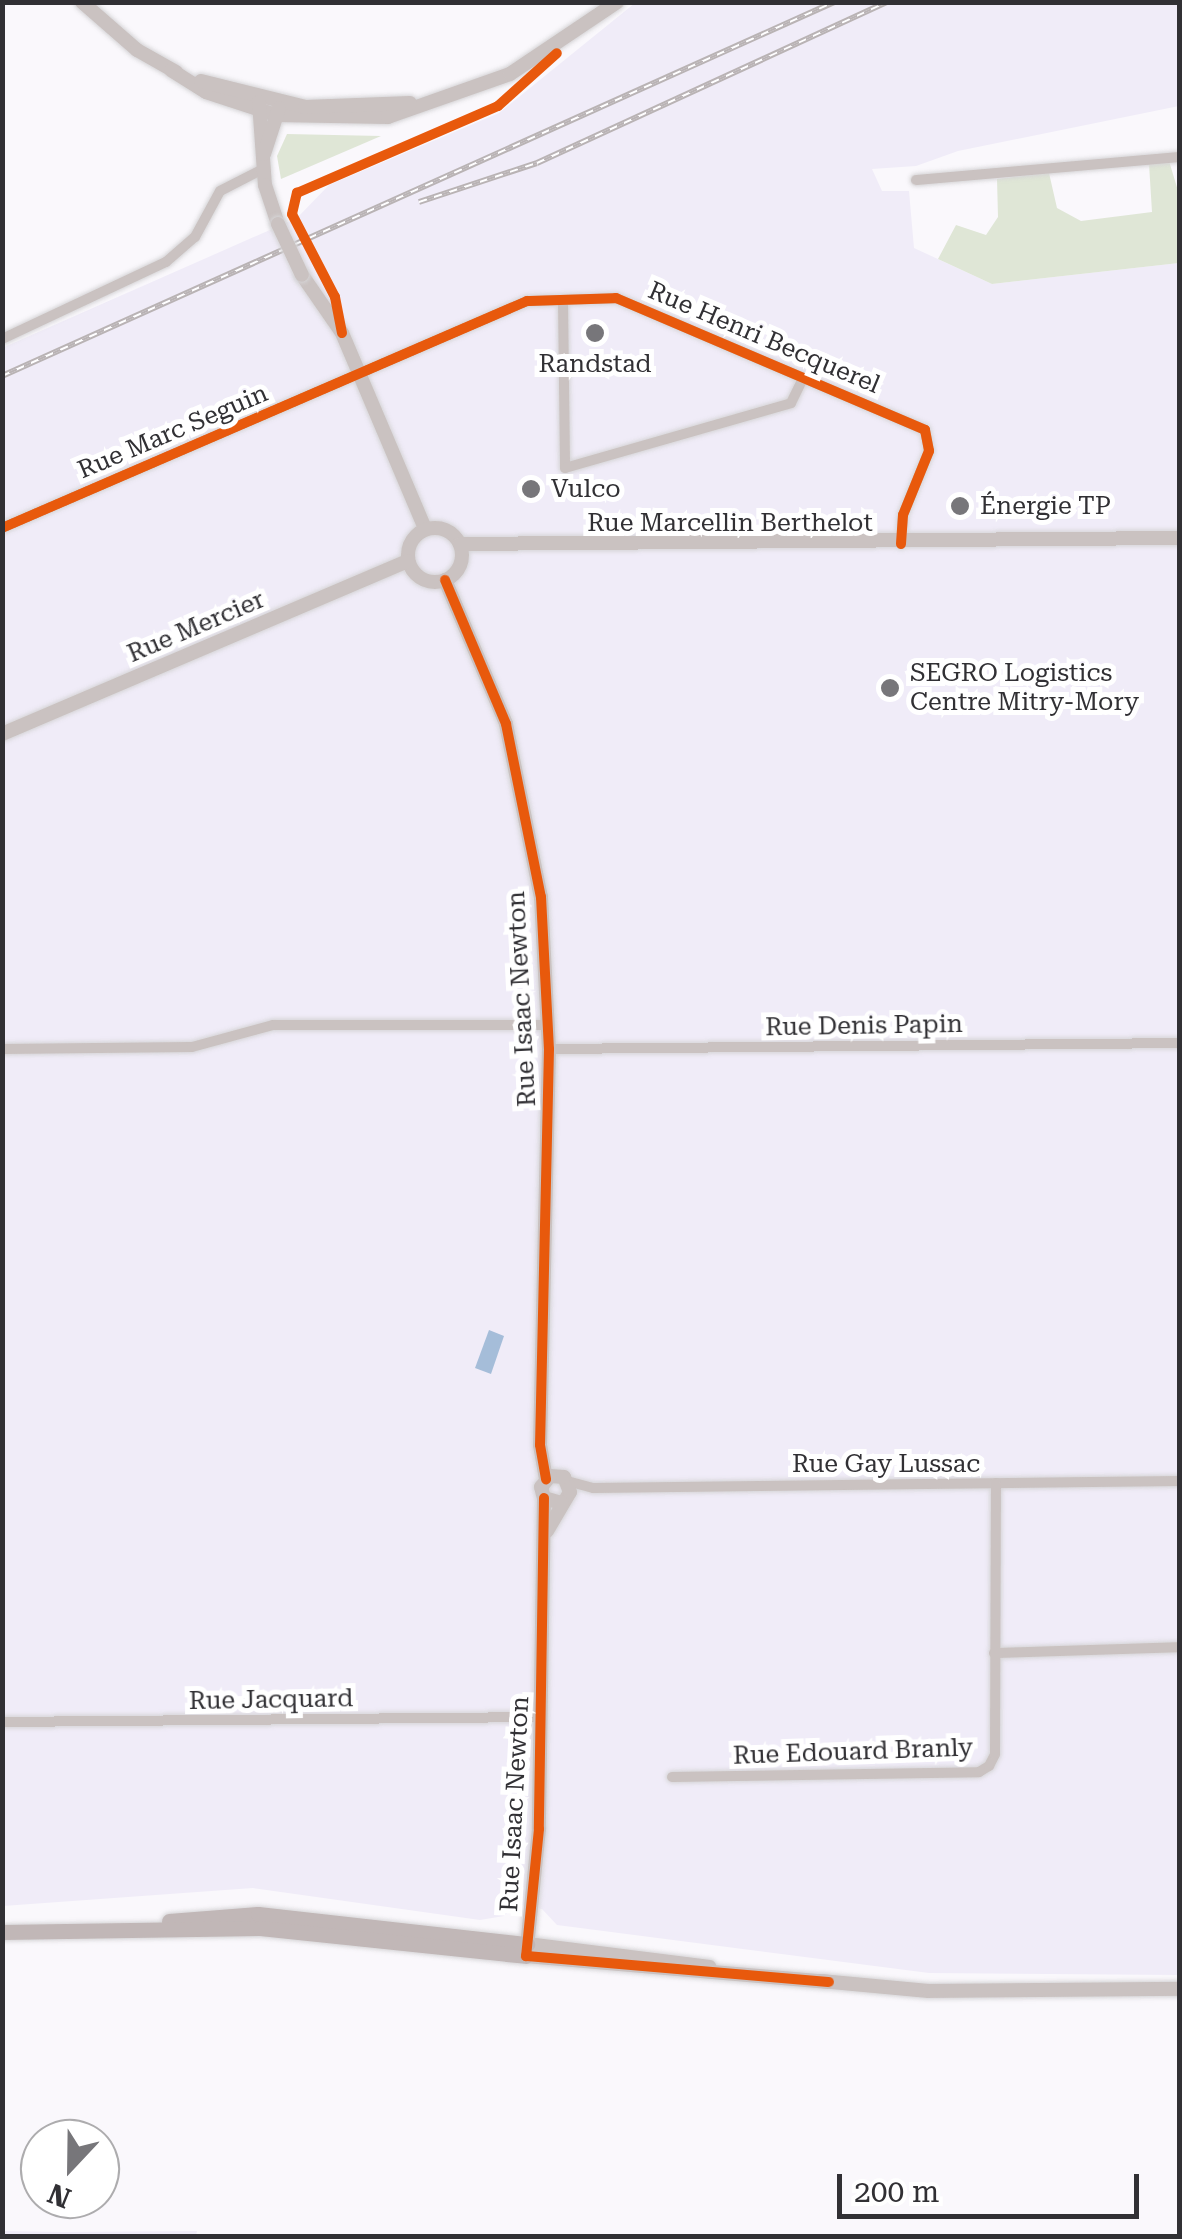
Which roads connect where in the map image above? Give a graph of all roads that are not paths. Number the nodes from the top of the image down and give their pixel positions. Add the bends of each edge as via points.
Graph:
1 (82, 2) edge
2 (617, 2) edge
3 (259, 105) junction
4 (279, 110) junction
5 (1180, 157) edge
6 (263, 164) junction
7 (916, 180) dead end
8 (563, 300) junction
9 (2, 339) edge
10 (360, 374) junction
11 (803, 378) junction
12 (2, 528) edge
13 (425, 529) junction
14 (1180, 538) edge
15 (460, 544) junction
16 (901, 544) junction
17 (408, 561) junction
18 (445, 580) junction
19 (2, 734) edge
20 (548, 1025) junction
21 (1180, 1043) edge
22 (2, 1048) edge
23 (549, 1050) junction
24 (543, 1432) junction
25 (546, 1478) junction
26 (1180, 1481) edge
27 (996, 1483) junction
28 (565, 1490) junction
29 (544, 1498) junction
30 (541, 1546) junction
31 (1180, 1646) edge
32 (994, 1653) junction
33 (540, 1717) junction
34 (2, 1722) edge
35 (672, 1776) dead end
36 (2, 1932) edge
37 (527, 1950) junction
38 (1180, 1989) edge

1 - 3 street via 171,70
2 - 4 street via 538,57 460,94 355,109
3 - 4 street
3 - 6 street
4 - 6 street
5 - 7 street
6 - 9 street via 220,191 195,238 166,262
6 - 10 street, bridge via 278,224
8 - 10 street, Rue Henri Becquerel via 527,300
8 - 11 street, Rue Henri Becquerel via 622,299
8 - 11 street via 565,468 791,404
10 - 12 street, Rue Marc Seguin
10 - 13 street
11 - 16 street, Rue Henri Becquerel via 924,430 930,451 903,515
13 - 15 street via 447,530
13 - 17 street via 409,544
14 - 16 street, Rue Marcellin Berthelot
15 - 16 street, Rue Marcellin Berthelot
15 - 18 street via 458,569
17 - 18 street via 426,581
17 - 19 street, Rue Mercier
18 - 20 street, Rue Isaac Newton via 506,724 541,897
20 - 22 street via 273,1025 192,1047
20 - 23 street, Rue Isaac Newton
21 - 23 street, Rue Denis Papin
23 - 24 street, Rue Isaac Newton
24 - 25 street, Rue Isaac Newton
24 - 28 street, Rue Isaac Newton
25 - 28 street
25 - 29 street, Rue Isaac Newton
26 - 27 street, Rue Gay Lussac
27 - 28 street, Rue Gay Lussac
27 - 32 street, Rue Edouard Branly
28 - 29 street
28 - 30 street, Rue Isaac Newton
29 - 30 street, Rue Isaac Newton
30 - 33 street, Rue Isaac Newton
31 - 32 street
32 - 35 street, Rue Edouard Branly via 995,1754 979,1772
33 - 34 street, Rue Jacquard
33 - 37 street, Rue Isaac Newton via 539,1828
36 - 37 main road via 258,1914
37 - 38 street via 929,1991

